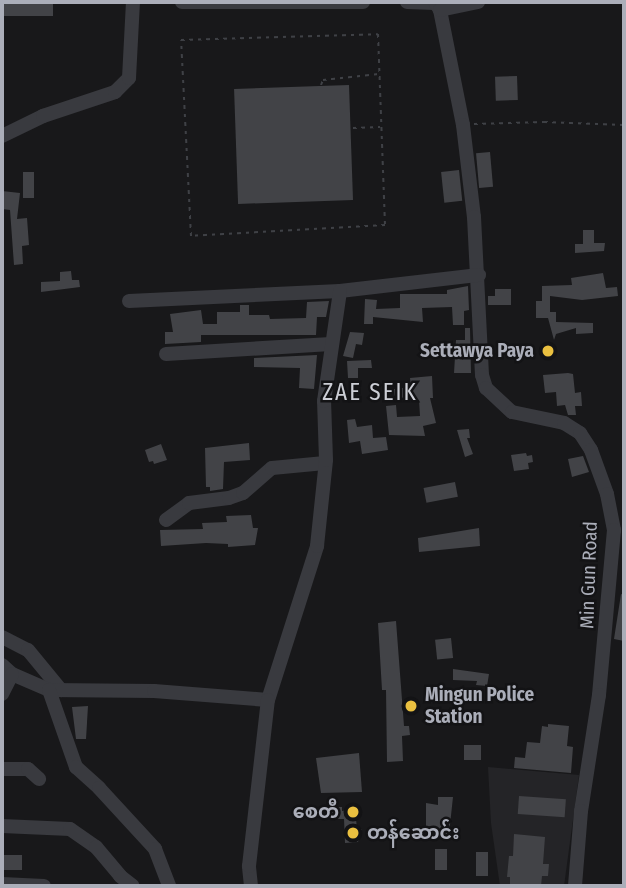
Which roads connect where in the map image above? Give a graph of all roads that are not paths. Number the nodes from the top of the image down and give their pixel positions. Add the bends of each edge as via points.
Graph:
1 (134, 2) edge
2 (182, 2) edge
3 (363, 2) edge
4 (407, 2) edge
5 (478, 2) edge
6 (437, 5) edge
7 (2, 136) edge
8 (479, 275) junction
9 (340, 290) junction
10 (129, 301) dead end
11 (331, 344) junction
12 (166, 354) dead end
13 (326, 463) junction
14 (166, 520) dead end
15 (2, 637) edge
16 (7, 670) edge
17 (55, 690) junction
18 (2, 694) edge
19 (268, 700) junction
20 (2, 769) edge
21 (39, 779) dead end
22 (2, 826) edge
23 (2, 884) edge
24 (44, 886) edge
25 (133, 886) edge
26 (169, 886) edge
27 (251, 886) edge
28 (575, 886) edge

1 - 7 street via 129,78 115,92 43,116
2 - 3 street
4 - 6 street
5 - 6 street
6 - 8 street, Min Gun Road via 463,125
8 - 9 street
8 - 28 street, Min Gun Road via 486,388 512,412 564,423 580,433 607,494 614,530
9 - 10 street
9 - 11 street
11 - 12 street
11 - 13 street via 324,401
13 - 14 street via 272,468 243,493 188,503
13 - 19 street via 317,546
15 - 17 street via 28,650
16 - 17 street
16 - 18 street
17 - 19 street via 154,691
17 - 26 street via 76,767 155,849
19 - 27 street via 249,866
20 - 21 street via 28,769
22 - 25 street via 70,829 96,847
23 - 24 street

